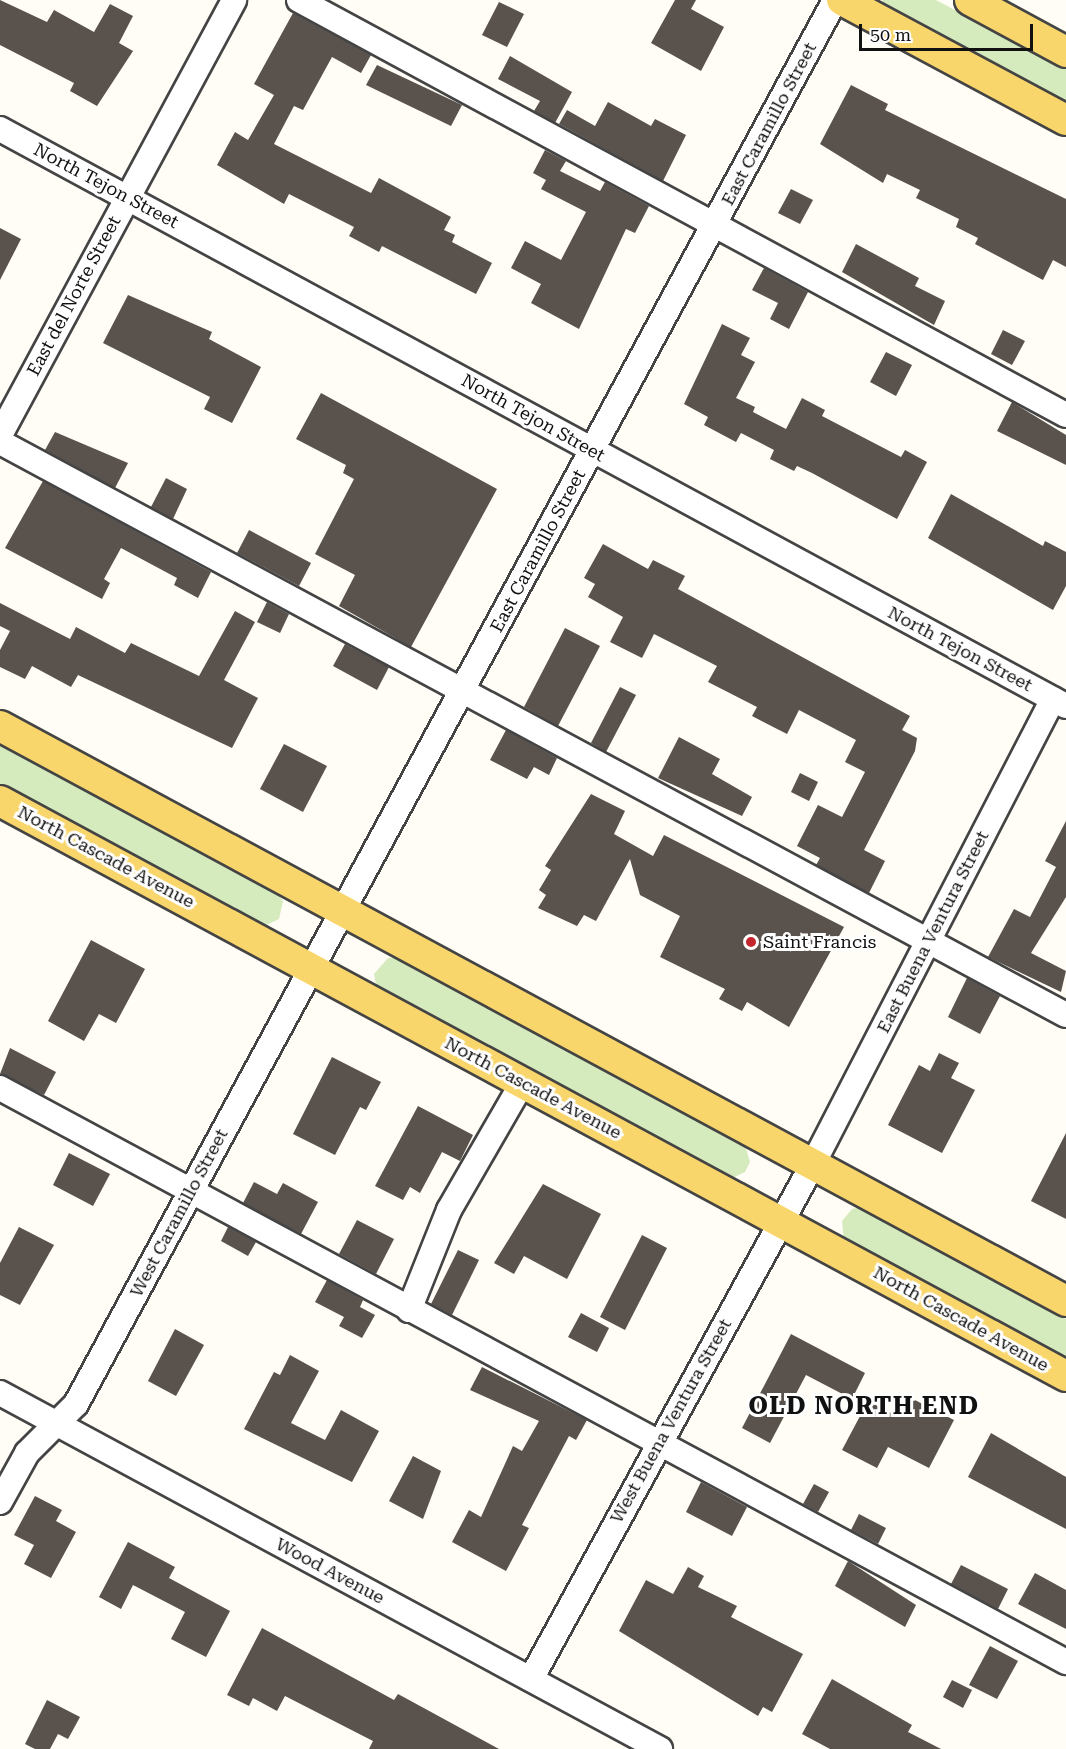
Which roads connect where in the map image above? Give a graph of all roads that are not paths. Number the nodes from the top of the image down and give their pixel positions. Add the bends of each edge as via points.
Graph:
1 (234, 0) edge
2 (299, 0) edge
3 (835, 0) edge
4 (842, 0) edge
5 (970, 0) edge
6 (1066, 52) edge
7 (1066, 120) edge
8 (0, 129) edge
9 (127, 197) junction
10 (714, 225) junction
11 (1066, 415) edge
12 (0, 435) edge
13 (0, 442) edge
14 (592, 450) junction
15 (464, 689) junction
16 (1060, 702) edge
17 (0, 726) edge
18 (0, 801) edge
19 (343, 913) junction
20 (929, 940) junction
21 (313, 969) junction
22 (1066, 1015) edge
23 (523, 1082) junction
24 (0, 1088) edge
25 (813, 1164) junction
26 (189, 1192) junction
27 (780, 1221) junction
28 (1066, 1301) edge
29 (409, 1310) junction
30 (1066, 1376) edge
31 (0, 1394) edge
32 (52, 1422) junction
33 (658, 1446) junction
34 (0, 1502) edge
35 (1066, 1662) edge
36 (531, 1679) junction
37 (660, 1749) edge

1 - 9 street, East del Norte Street
2 - 10 street
3 - 10 street, East Caramillo Street
4 - 7 main road
5 - 6 main road
8 - 9 street, North Tejon Street
9 - 12 street, East del Norte Street
9 - 14 street, North Tejon Street
10 - 11 street
10 - 14 street, East Caramillo Street
13 - 15 street
14 - 15 street, East Caramillo Street
14 - 16 street, North Tejon Street
15 - 19 street, East Caramillo Street
15 - 20 street
16 - 20 street, East Buena Ventura Street
17 - 19 main road
18 - 21 main road, North Cascade Avenue
19 - 21 street, West Caramillo Street
19 - 25 main road
20 - 22 street
20 - 25 street, East Buena Ventura Street
21 - 23 main road, North Cascade Avenue
21 - 26 street, West Caramillo Street
23 - 27 main road, North Cascade Avenue
23 - 29 street via 449,1210
24 - 26 street
25 - 27 street, West Buena Ventura Street
25 - 28 main road
26 - 29 street
26 - 32 street, West Caramillo Street via 76,1404
27 - 30 main road, North Cascade Avenue
27 - 33 street, West Buena Ventura Street
29 - 33 street
31 - 32 street, Wood Avenue
32 - 34 street, West Caramillo Street via 27,1453
32 - 36 street, Wood Avenue
33 - 35 street
33 - 36 street, West Buena Ventura Street
36 - 37 street, Wood Avenue

